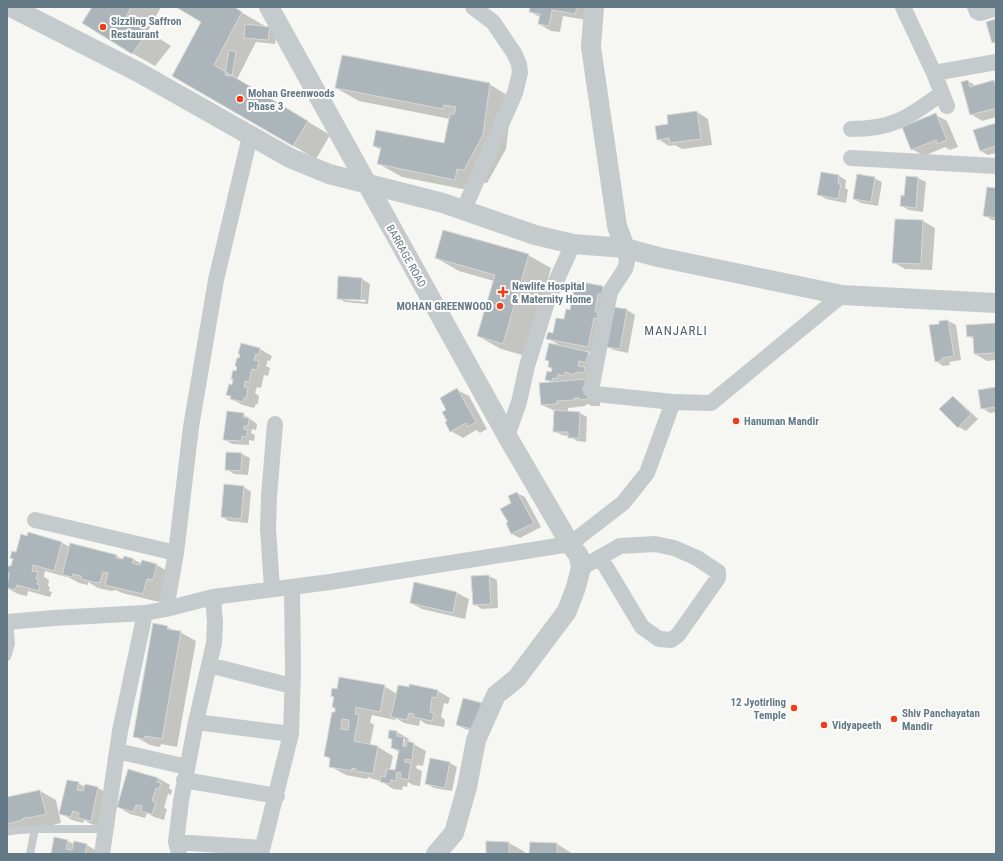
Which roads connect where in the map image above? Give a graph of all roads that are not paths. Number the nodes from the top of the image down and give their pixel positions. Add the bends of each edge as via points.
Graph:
1 (11, 7) edge
2 (269, 7) edge
3 (473, 7) edge
4 (594, 7) edge
5 (903, 7) edge
6 (975, 7) edge
7 (996, 8) edge
8 (996, 62) edge
9 (934, 73) junction
10 (852, 129) dead end
11 (250, 136) junction
12 (851, 158) dead end
13 (996, 166) edge
14 (366, 183) junction
15 (464, 209) junction
16 (573, 244) junction
17 (625, 248) junction
18 (842, 295) junction
19 (996, 303) edge
20 (674, 402) junction
21 (275, 424) dead end
22 (507, 436) junction
23 (35, 520) dead end
24 (570, 544) junction
25 (176, 553) junction
26 (600, 557) junction
27 (581, 568) junction
28 (292, 587) junction
29 (272, 589) junction
30 (212, 596) junction
31 (166, 609) junction
32 (145, 613) junction
33 (8, 622) edge
34 (7, 658) edge
35 (209, 665) junction
36 (292, 686) junction
37 (196, 722) junction
38 (291, 734) junction
39 (118, 751) junction
40 (186, 773) junction
41 (277, 796) junction
42 (35, 829) junction
43 (106, 829) junction
44 (7, 831) edge
45 (178, 848) edge
46 (261, 851) edge
47 (30, 854) edge
48 (102, 854) edge
49 (436, 854) edge

1 - 11 street via 140,72
2 - 14 street, BARRAGE ROAD
3 - 15 street via 493,22 514,53 520,73 515,93
4 - 17 street via 591,47 617,226
5 - 9 street
6 - 7 street via 980,13
8 - 9 street
9 - 10 street via 945,100 887,126
11 - 14 street via 290,158 329,174
11 - 25 street via 215,288 191,427
12 - 13 street
14 - 15 street
14 - 22 street, BARRAGE ROAD
15 - 16 street via 535,235
16 - 17 street
16 - 22 street via 548,298
17 - 18 street
17 - 20 street via 627,262 610,292 590,390 596,394
18 - 19 street
18 - 20 street via 711,403
20 - 24 street via 646,473 623,503
21 - 29 street via 268,528
22 - 24 street, BARRAGE ROAD
23 - 25 street
24 - 27 street, BARRAGE ROAD via 579,556
24 - 28 street
25 - 31 street
26 - 26 street via 642,626 659,639 671,640 678,635 718,578 718,572 697,558 674,548 654,544 620,546
26 - 27 street
27 - 49 street via 567,611 517,678 496,695 476,740 467,787 454,833
28 - 29 street
28 - 36 street
29 - 30 street
30 - 31 street
30 - 35 street via 214,643
31 - 32 street
32 - 33 street
32 - 39 street
33 - 34 lane via 10,644
35 - 36 street
35 - 37 street
36 - 38 street
37 - 38 street
37 - 40 street
38 - 41 street
39 - 40 street
39 - 43 street
40 - 41 street
40 - 45 street
41 - 46 street
42 - 43 lane
42 - 44 lane
42 - 47 lane
43 - 48 street
45 - 46 street

